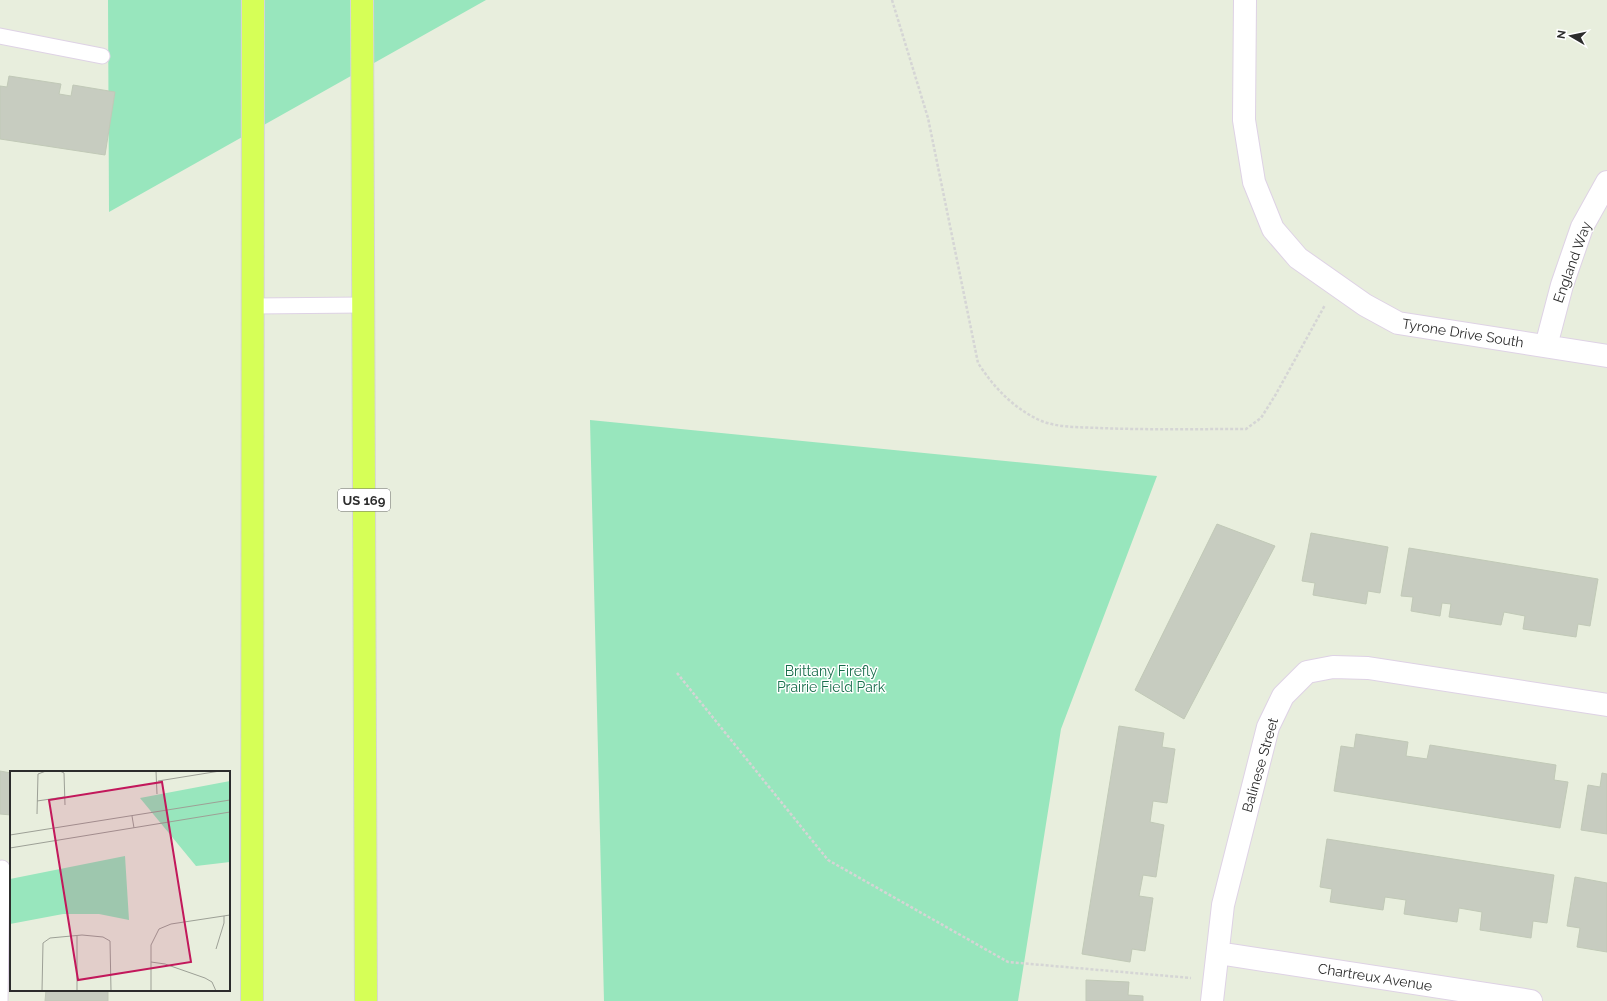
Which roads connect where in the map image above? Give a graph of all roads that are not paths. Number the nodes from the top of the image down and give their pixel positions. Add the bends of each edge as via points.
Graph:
1 (253, 0) edge
2 (362, 0) edge
3 (1245, 0) edge
4 (0, 36) edge
5 (102, 56) dead end
6 (1607, 182) edge
7 (363, 305) junction
8 (254, 306) junction
9 (1546, 346) junction
10 (1607, 356) edge
11 (1607, 706) edge
12 (4, 868) edge
13 (1218, 953) junction
14 (0, 1001) edge
15 (252, 1001) edge
16 (366, 1001) edge
17 (1212, 1001) edge
18 (1531, 1001) edge

1 - 8 highway
2 - 7 highway, US 169
3 - 9 street, Tyrone Drive South via 1244,120 1254,182 1273,229 1298,258 1365,305 1398,323
4 - 5 lane
6 - 9 street, England Way via 1582,227 1562,285
7 - 8 lane
7 - 16 highway, US 169
8 - 15 highway
9 - 10 street, Tyrone Drive South
11 - 13 street, Balinese Street via 1368,668 1333,667 1307,672 1283,696 1268,726 1223,905
12 - 14 lane
13 - 17 street, Balinese Street
13 - 18 street, Chartreux Avenue

